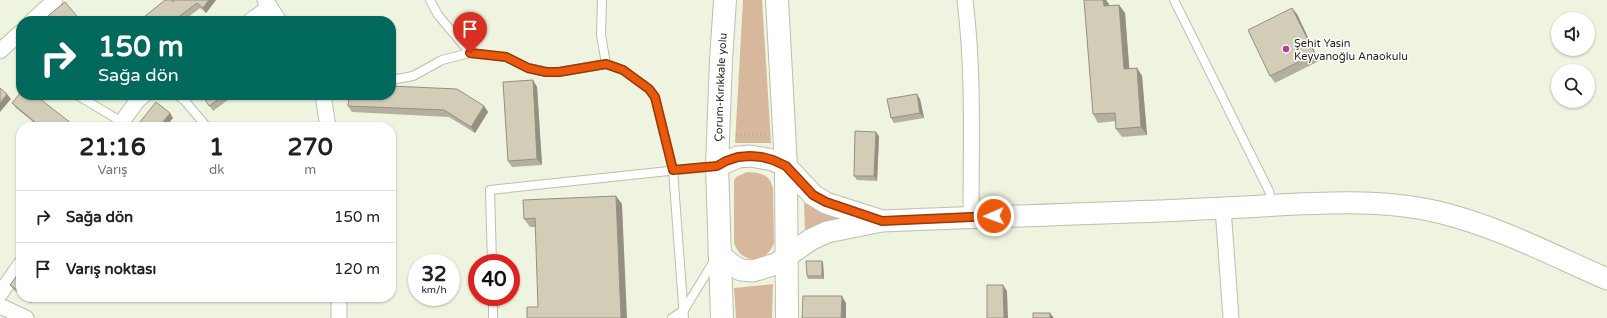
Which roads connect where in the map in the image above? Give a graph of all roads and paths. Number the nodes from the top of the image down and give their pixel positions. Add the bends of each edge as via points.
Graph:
1 (55, 0) edge
2 (430, 0) edge
3 (602, 0) edge
4 (725, 0) edge
5 (777, 0) edge
6 (965, 0) edge
7 (1174, 0) edge
8 (268, 4) edge
9 (37, 16) edge
10 (255, 16) edge
11 (276, 16) edge
12 (16, 37) edge
13 (0, 51) edge
14 (470, 53) junction
15 (606, 64) junction
16 (396, 79) edge
17 (84, 100) edge
18 (138, 100) edge
19 (184, 100) edge
20 (324, 100) edge
21 (116, 122) edge
22 (122, 122) edge
23 (203, 122) edge
24 (327, 122) edge
25 (717, 166) junction
26 (786, 166) junction
27 (673, 170) junction
28 (1272, 205) junction
29 (1223, 208) junction
30 (971, 217) junction
31 (882, 221) junction
32 (492, 254) edge
33 (719, 254) junction
34 (787, 257) junction
35 (16, 271) edge
36 (1607, 280) edge
37 (0, 294) edge
38 (339, 302) edge
39 (0, 306) edge
40 (493, 306) edge
41 (684, 314) edge
42 (26, 318) edge
43 (339, 318) edge
44 (494, 318) edge
45 (672, 318) edge
46 (722, 318) edge
47 (787, 318) edge
48 (1231, 318) edge

1 - 9 street
2 - 14 lane via 438,15
3 - 15 lane via 601,35
4 - 25 highway, Çorum-Kırıkkale yolu via 720,60
5 - 26 highway
6 - 30 street via 971,75
7 - 28 lane via 1269,191
8 - 10 street
8 - 11 street
12 - 13 street
14 - 15 lane via 506,57 528,68 546,72
14 - 16 lane via 442,60 413,76
15 - 27 lane via 623,70 649,89 655,97
17 - 21 lane
18 - 22 street
19 - 23 lane
20 - 24 street
25 - 26 street via 732,159 750,156 773,160
25 - 27 lane
25 - 33 highway, Çorum-Kırıkkale yolu
26 - 31 street via 813,195
26 - 34 highway
27 - 32 lane via 490,190
27 - 41 lane
28 - 29 street
28 - 36 street via 1365,203 1406,206 1437,212 1469,220
29 - 30 street
29 - 48 street
30 - 31 street
31 - 34 street via 827,232 810,240
33 - 34 street via 741,270 753,271 766,268
33 - 41 lane
33 - 46 highway, Çorum-Kırıkkale yolu
34 - 47 highway
35 - 37 street
38 - 43 street
39 - 42 street
40 - 44 lane
41 - 45 lane

